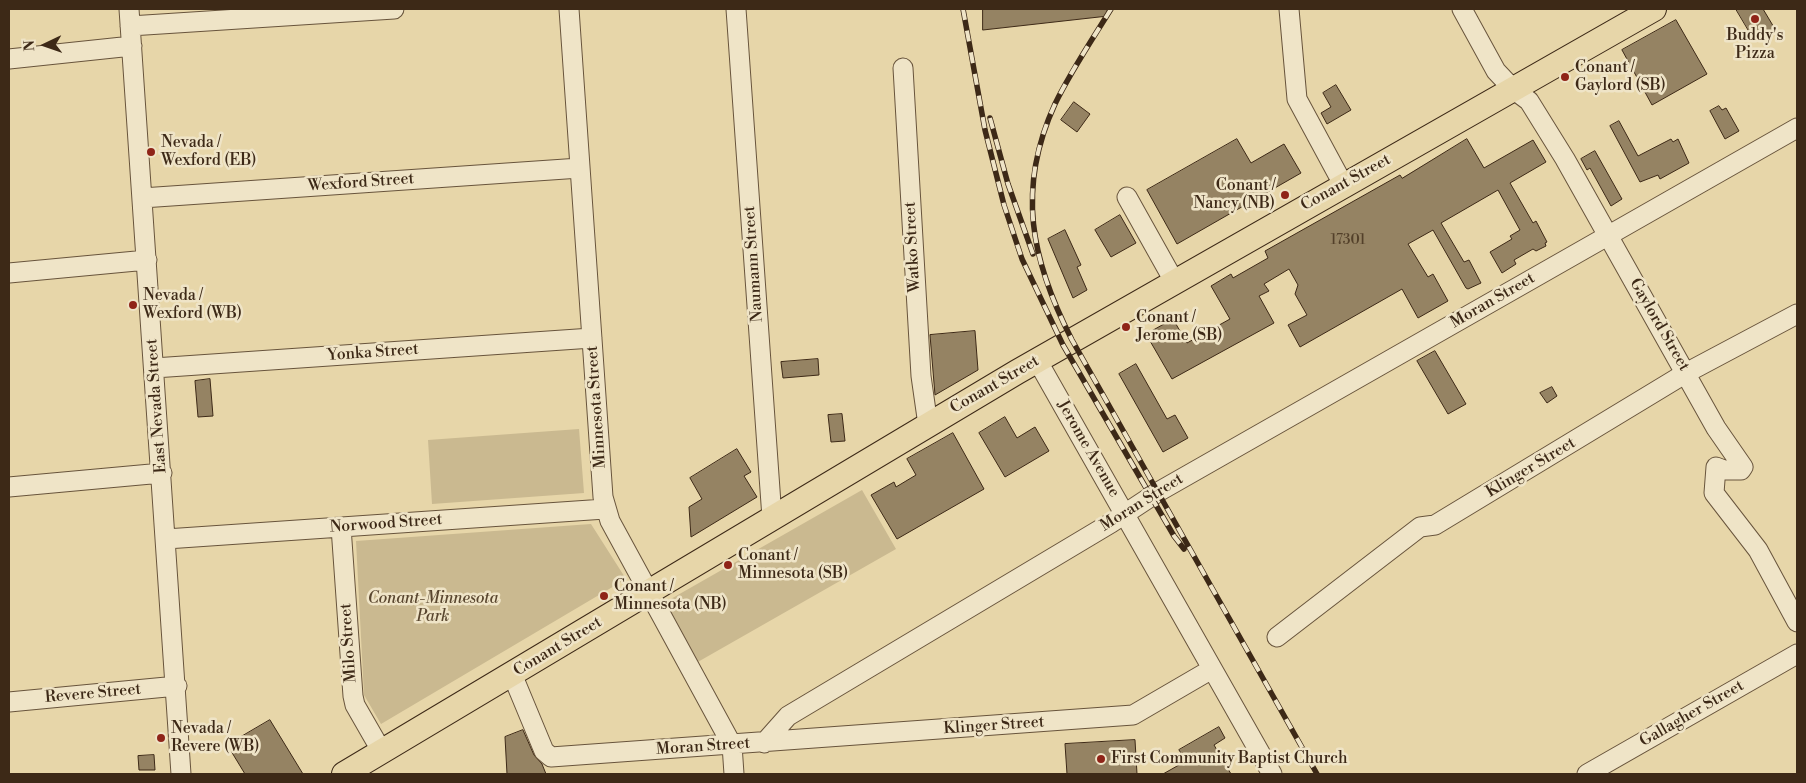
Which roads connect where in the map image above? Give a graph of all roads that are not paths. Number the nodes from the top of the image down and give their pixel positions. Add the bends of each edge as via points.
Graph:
1 (394, 9) edge
2 (569, 9) edge
3 (736, 9) edge
4 (1289, 9) edge
5 (1462, 9) edge
6 (1654, 9) edge
7 (130, 17) edge
8 (132, 46) junction
9 (9, 59) edge
10 (903, 68) dead end
11 (1513, 89) junction
12 (1797, 128) edge
13 (580, 168) junction
14 (1344, 186) junction
15 (1127, 197) dead end
16 (142, 198) junction
17 (1608, 236) junction
18 (146, 260) junction
19 (9, 273) edge
20 (1174, 282) junction
21 (1797, 314) edge
22 (592, 338) junction
23 (1037, 360) junction
24 (154, 368) junction
25 (1686, 373) junction
26 (928, 425) junction
27 (162, 473) junction
28 (9, 488) edge
29 (605, 508) junction
30 (1124, 513) junction
31 (772, 518) junction
32 (340, 527) junction
33 (166, 539) junction
34 (649, 592) junction
35 (1797, 622) edge
36 (1277, 638) dead end
37 (1797, 654) edge
38 (1212, 669) junction
39 (512, 674) junction
40 (177, 686) junction
41 (9, 702) edge
42 (764, 743) junction
43 (732, 745) junction
44 (382, 752) junction
45 (181, 774) edge
46 (344, 774) edge
47 (734, 774) edge
48 (1272, 774) edge
49 (1587, 774) edge

1 - 7 street
2 - 13 street, Minnesota Street
3 - 31 street, Naumann Street
4 - 14 street via 1297,99
5 - 11 street, Gaylord Street via 1496,71
6 - 11 main road, Conant Street
7 - 8 street, East Nevada Street
8 - 9 street
8 - 16 street, East Nevada Street
10 - 26 street, Watko Street via 921,376
11 - 14 main road, Conant Street
11 - 17 street, Gaylord Street via 1529,101
12 - 17 street, Moran Street
13 - 16 street, Wexford Street
13 - 22 street, Minnesota Street
14 - 20 main road, Conant Street
15 - 20 street
16 - 18 street, East Nevada Street
17 - 25 street, Gaylord Street
17 - 30 street, Moran Street
18 - 19 street
18 - 24 street, East Nevada Street
20 - 23 main road, Conant Street
21 - 25 street, Klinger Street
22 - 24 street, Yonka Street
22 - 29 street, Minnesota Street
23 - 26 main road, Conant Street
23 - 30 street, Jerome Avenue
24 - 27 street, East Nevada Street
25 - 35 street, Gaylord Street via 1716,428 1743,467 1741,470 1716,467 1714,493 1758,550
25 - 36 street, Klinger Street via 1435,526 1420,527
26 - 31 main road, Conant Street
27 - 28 street
27 - 33 street, East Nevada Street
29 - 32 street, Norwood Street
29 - 34 street, Minnesota Street
30 - 38 street, Jerome Avenue
30 - 42 street, Moran Street via 788,716
31 - 34 main road, Conant Street
32 - 33 street, Norwood Street
32 - 44 street, Milo Street via 353,696
33 - 40 street, East Nevada Street
34 - 39 main road, Conant Street
34 - 43 street, Minnesota Street
37 - 49 street, Gallagher Street
38 - 42 street, Klinger Street via 1133,715
38 - 48 street, Jerome Avenue
39 - 43 street, Moran Street via 544,751 551,757
39 - 44 main road, Conant Street
40 - 41 street, Revere Street
40 - 45 street, East Nevada Street
42 - 43 street, Moran Street
43 - 47 street, Minnesota Street
44 - 46 main road, Conant Street

